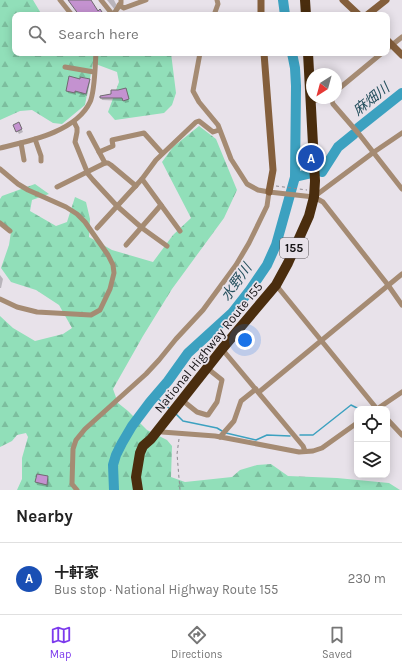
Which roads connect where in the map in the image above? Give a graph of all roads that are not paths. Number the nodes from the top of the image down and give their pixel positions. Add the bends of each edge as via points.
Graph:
1 (60, 0) edge
2 (101, 0) edge
3 (146, 0) edge
4 (216, 0) edge
5 (261, 0) edge
6 (305, 0) edge
7 (343, 0) edge
8 (386, 0) edge
9 (120, 3) edge
10 (70, 12) edge
11 (111, 12) edge
12 (115, 12) edge
13 (215, 12) edge
14 (261, 12) edge
15 (306, 12) edge
16 (356, 12) edge
17 (371, 12) edge
18 (402, 37) edge
19 (390, 44) edge
20 (390, 46) edge
21 (402, 55) edge
22 (96, 56) edge
23 (199, 56) edge
24 (264, 56) edge
25 (308, 56) edge
26 (378, 56) edge
27 (65, 67) dead end
28 (309, 68) edge
29 (94, 72) junction
30 (342, 86) edge
31 (311, 104) edge
32 (333, 104) edge
33 (74, 122) junction
34 (219, 130) junction
35 (89, 133) dead end
36 (402, 133) edge
37 (34, 140) junction
38 (21, 143) junction
39 (0, 148) edge
40 (99, 152) junction
41 (374, 152) junction
42 (162, 153) junction
43 (24, 160) dead end
44 (41, 161) dead end
45 (105, 163) junction
46 (0, 169) edge
47 (88, 172) junction
48 (142, 180) junction
49 (136, 186) junction
50 (57, 187) dead end
51 (271, 189) junction
52 (402, 189) edge
53 (310, 194) junction
54 (161, 205) junction
55 (117, 206) junction
56 (0, 223) edge
57 (97, 228) dead end
58 (141, 228) junction
59 (10, 231) dead end
60 (180, 231) dead end
61 (126, 245) dead end
62 (167, 246) dead end
63 (402, 274) edge
64 (388, 285) junction
65 (276, 286) junction
66 (0, 299) edge
67 (402, 305) edge
68 (322, 340) junction
69 (222, 349) junction
70 (207, 368) junction
71 (257, 390) junction
72 (402, 392) edge
73 (375, 406) edge
74 (381, 406) edge
75 (176, 407) junction
76 (390, 422) edge
77 (354, 425) edge
78 (158, 429) junction
79 (402, 435) edge
80 (220, 436) junction
81 (305, 451) junction
82 (77, 490) edge
83 (138, 490) edge

1 - 10 street
2 - 11 street
3 - 9 street via 124,8
4 - 13 street via 218,4
5 - 14 street
6 - 15 highway
7 - 16 street
8 - 17 street
9 - 12 street
18 - 19 street
20 - 21 street
22 - 29 street
23 - 34 street via 193,91 218,124
24 - 51 street via 273,170
25 - 28 highway, National Highway Route 155 / 155
26 - 30 street
27 - 29 street
29 - 33 street via 90,102
31 - 53 highway, National Highway Route 155 / 155 via 315,181
32 - 41 street
33 - 37 street
33 - 47 street via 77,132 74,142
34 - 42 street via 213,132 199,121 196,122
34 - 51 street via 231,159 247,184 258,190
35 - 40 street
36 - 41 street
37 - 38 street
37 - 44 street
38 - 39 street
38 - 43 street
40 - 42 street via 113,146 112,140 144,133
40 - 45 street
41 - 52 street
41 - 53 street
42 - 48 street
45 - 47 street
45 - 49 street
46 - 66 street via 28,190 66,206 77,214 108,255 114,273 100,310 91,315 37,312
47 - 50 street
47 - 55 street
48 - 49 street
48 - 54 street
49 - 55 street
51 - 53 street
51 - 82 street via 267,206 249,243 203,310 146,374 76,440 73,449 72,484
53 - 64 street via 323,202
53 - 65 highway, National Highway Route 155 / 155 via 308,216
54 - 58 street
54 - 60 street
55 - 57 street
55 - 58 street
56 - 59 street
58 - 61 street
58 - 62 street
63 - 64 street
64 - 67 street
64 - 68 street
65 - 68 street
65 - 69 highway, National Highway Route 155 / 155
68 - 71 street
68 - 73 street
69 - 70 highway, National Highway Route 155 / 155
69 - 71 street
70 - 75 highway, National Highway Route 155 / 155
70 - 75 street via 222,380 217,402 208,414
71 - 80 street via 241,401 234,421
71 - 81 street
72 - 74 street
75 - 78 highway, National Highway Route 155 / 155
76 - 79 street
77 - 81 street via 322,448
78 - 80 street via 162,432
78 - 83 highway, National Highway Route 155 / 155 via 140,453 136,477
80 - 81 street via 299,452

